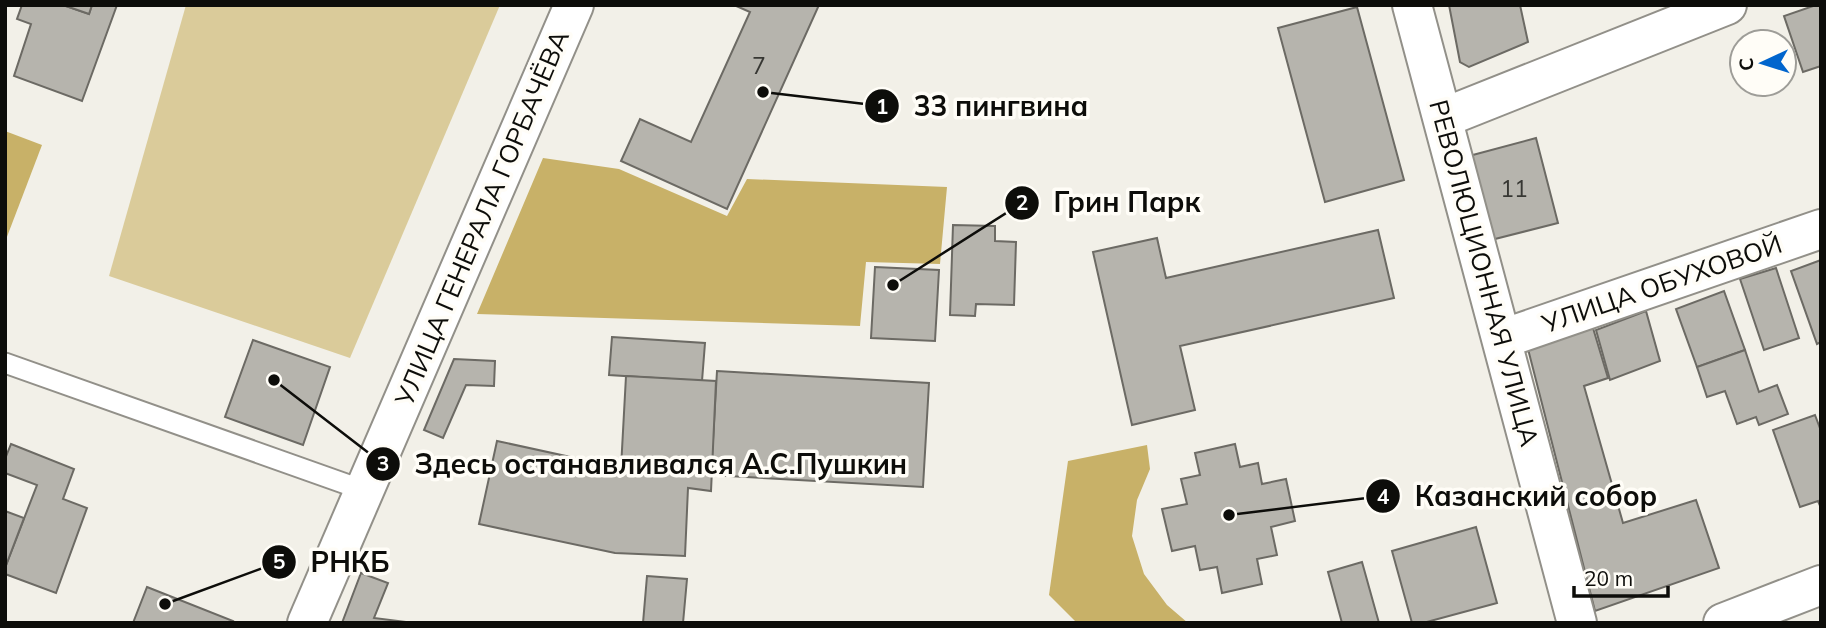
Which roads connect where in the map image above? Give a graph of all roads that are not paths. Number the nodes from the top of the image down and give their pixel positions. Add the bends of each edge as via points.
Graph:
1 (574, 5) edge
2 (1412, 5) edge
3 (1727, 5) edge
4 (1443, 118) junction
5 (1821, 229) edge
6 (1502, 339) junction
7 (5, 363) edge
8 (363, 490) junction
9 (1821, 585) edge
10 (307, 623) edge
11 (1577, 623) edge
12 (1723, 623) edge

1 - 8 street, УЛИЦА ГЕНЕРАЛА ГОРБАЧЁВА
2 - 4 street, РЕВОЛЮЦИОННАЯ УЛИЦА
3 - 4 street
4 - 6 street, РЕВОЛЮЦИОННАЯ УЛИЦА
5 - 6 street, УЛИЦА ОБУХОВОЙ
6 - 11 street, РЕВОЛЮЦИОННАЯ УЛИЦА
7 - 8 lane
8 - 10 street, УЛИЦА ГЕНЕРАЛА ГОРБАЧЁВА
9 - 12 street

